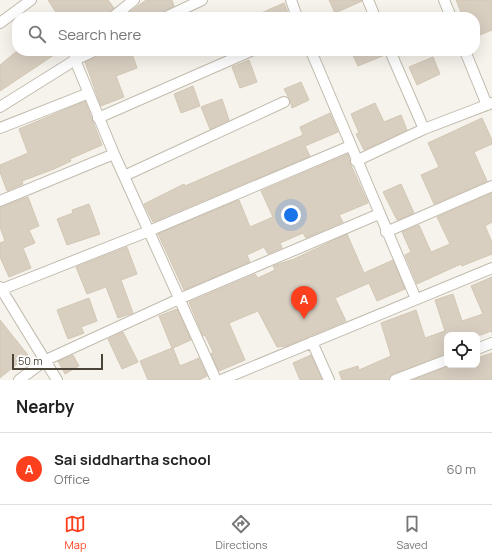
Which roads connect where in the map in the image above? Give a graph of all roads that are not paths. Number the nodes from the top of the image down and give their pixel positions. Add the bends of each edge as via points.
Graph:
1 (31, 0) edge
2 (134, 0) edge
3 (202, 0) edge
4 (291, 0) edge
5 (368, 0) edge
6 (444, 0) edge
7 (15, 12) edge
8 (119, 12) edge
9 (177, 12) edge
10 (296, 12) edge
11 (373, 12) edge
12 (449, 12) edge
13 (12, 14) edge
14 (0, 23) edge
15 (73, 56) edge
16 (74, 56) edge
17 (240, 56) edge
18 (313, 56) edge
19 (392, 56) edge
20 (467, 56) edge
21 (89, 93) junction
22 (284, 102) dead end
23 (490, 104) edge
24 (0, 107) edge
25 (98, 118) junction
26 (0, 128) edge
27 (424, 129) junction
28 (350, 146) junction
29 (114, 154) junction
30 (356, 161) junction
31 (124, 176) junction
32 (492, 186) edge
33 (0, 201) edge
34 (379, 214) junction
35 (149, 231) junction
36 (386, 232) junction
37 (492, 268) edge
38 (0, 289) edge
39 (179, 299) junction
40 (416, 299) junction
41 (312, 342) junction
42 (492, 343) edge
43 (480, 348) edge
44 (46, 360) junction
45 (444, 361) edge
46 (19, 380) edge
47 (57, 380) edge
48 (216, 380) edge
49 (221, 380) edge
50 (328, 380) edge
51 (395, 380) edge

1 - 7 street
2 - 8 street
3 - 9 street
4 - 10 street
5 - 11 street
6 - 12 street
13 - 14 street
15 - 24 street
16 - 21 street
17 - 25 street
18 - 28 street
19 - 27 street
20 - 23 street
21 - 25 street
21 - 26 street
22 - 31 street
23 - 27 street
25 - 29 street
27 - 30 street
28 - 30 street
28 - 35 street
29 - 31 street
29 - 33 street
30 - 34 street
31 - 35 street
32 - 36 street
34 - 36 street
34 - 39 street
35 - 38 street
35 - 39 street
36 - 40 street
37 - 40 street
38 - 44 street
39 - 44 street
39 - 48 street
40 - 41 street
41 - 49 street
41 - 50 street
42 - 43 street
44 - 46 street
44 - 47 street
45 - 51 street

